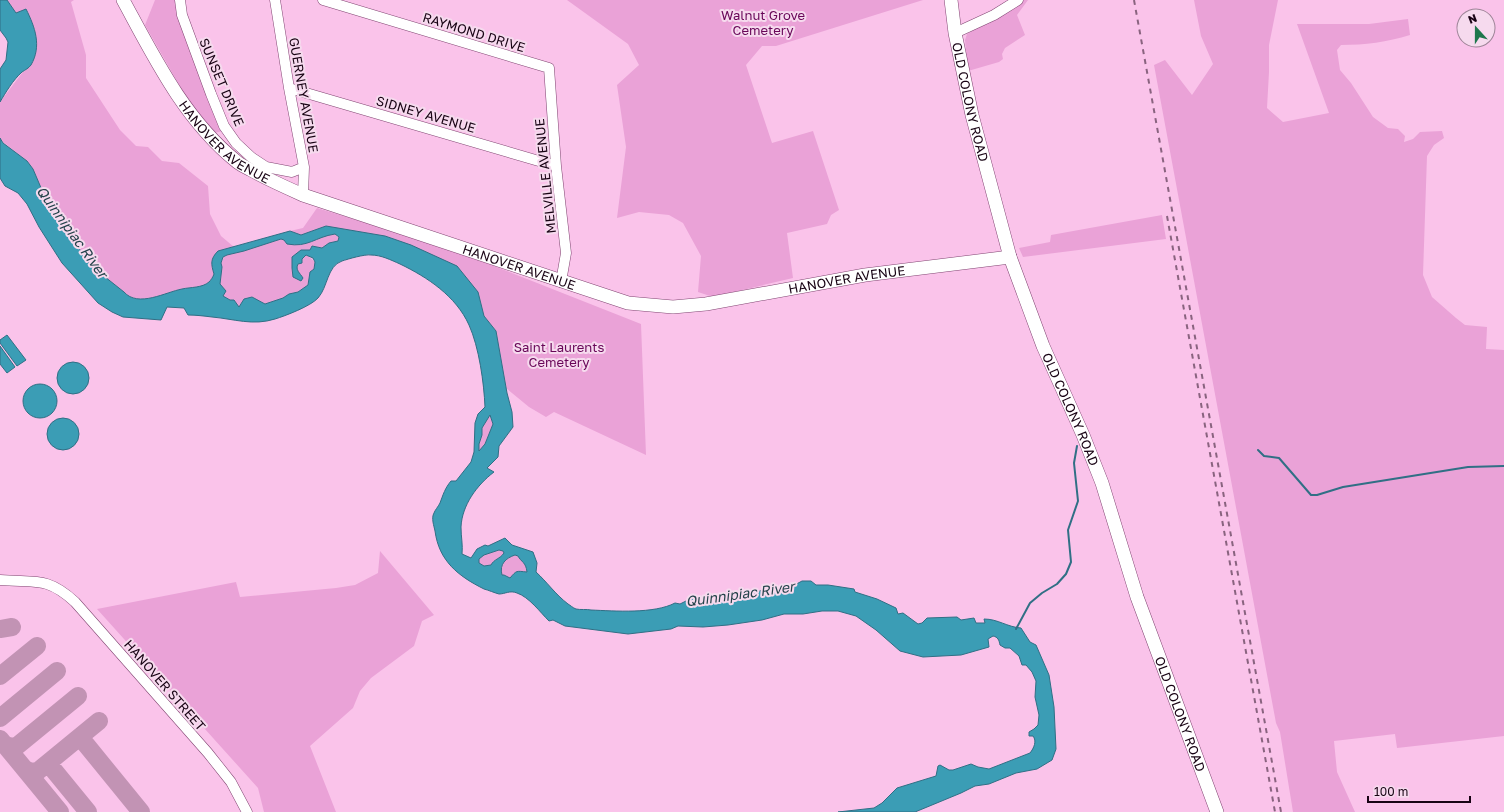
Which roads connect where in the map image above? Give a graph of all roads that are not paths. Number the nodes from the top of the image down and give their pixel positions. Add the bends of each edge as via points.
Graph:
1 (123, 0) edge
2 (180, 0) edge
3 (274, 0) edge
4 (323, 0) edge
5 (951, 0) edge
6 (1018, 0) edge
7 (956, 34) junction
8 (549, 68) joint
9 (289, 88) junction
10 (556, 166) junction
11 (304, 167) junction
12 (303, 195) junction
13 (1010, 257) junction
14 (561, 282) junction
15 (0, 580) edge
16 (247, 812) edge
17 (1217, 812) edge

1 - 12 main road, HANOVER AVENUE via 179,98 201,127 236,162 275,184
2 - 11 street, SUNSET DRIVE via 182,15 211,94 224,126 236,143 251,158 266,167 292,172
3 - 9 street, GUERNEY AVENUE
4 - 8 street, RAYMOND DRIVE
5 - 7 main road, OLD COLONY ROAD
6 - 7 street
7 - 13 main road, OLD COLONY ROAD via 972,115
8 - 10 street, MELVILLE AVENUE
9 - 10 street, SIDNEY AVENUE
9 - 11 street, GUERNEY AVENUE
10 - 14 street, MELVILLE AVENUE via 566,253
11 - 12 street, GUERNEY AVENUE
12 - 14 main road, HANOVER AVENUE
13 - 14 main road, HANOVER AVENUE via 865,275 717,303 673,307 628,303
13 - 17 main road, OLD COLONY ROAD via 1043,346 1099,476 1137,597
15 - 16 street, HANOVER STREET via 53,585 75,602 231,782

